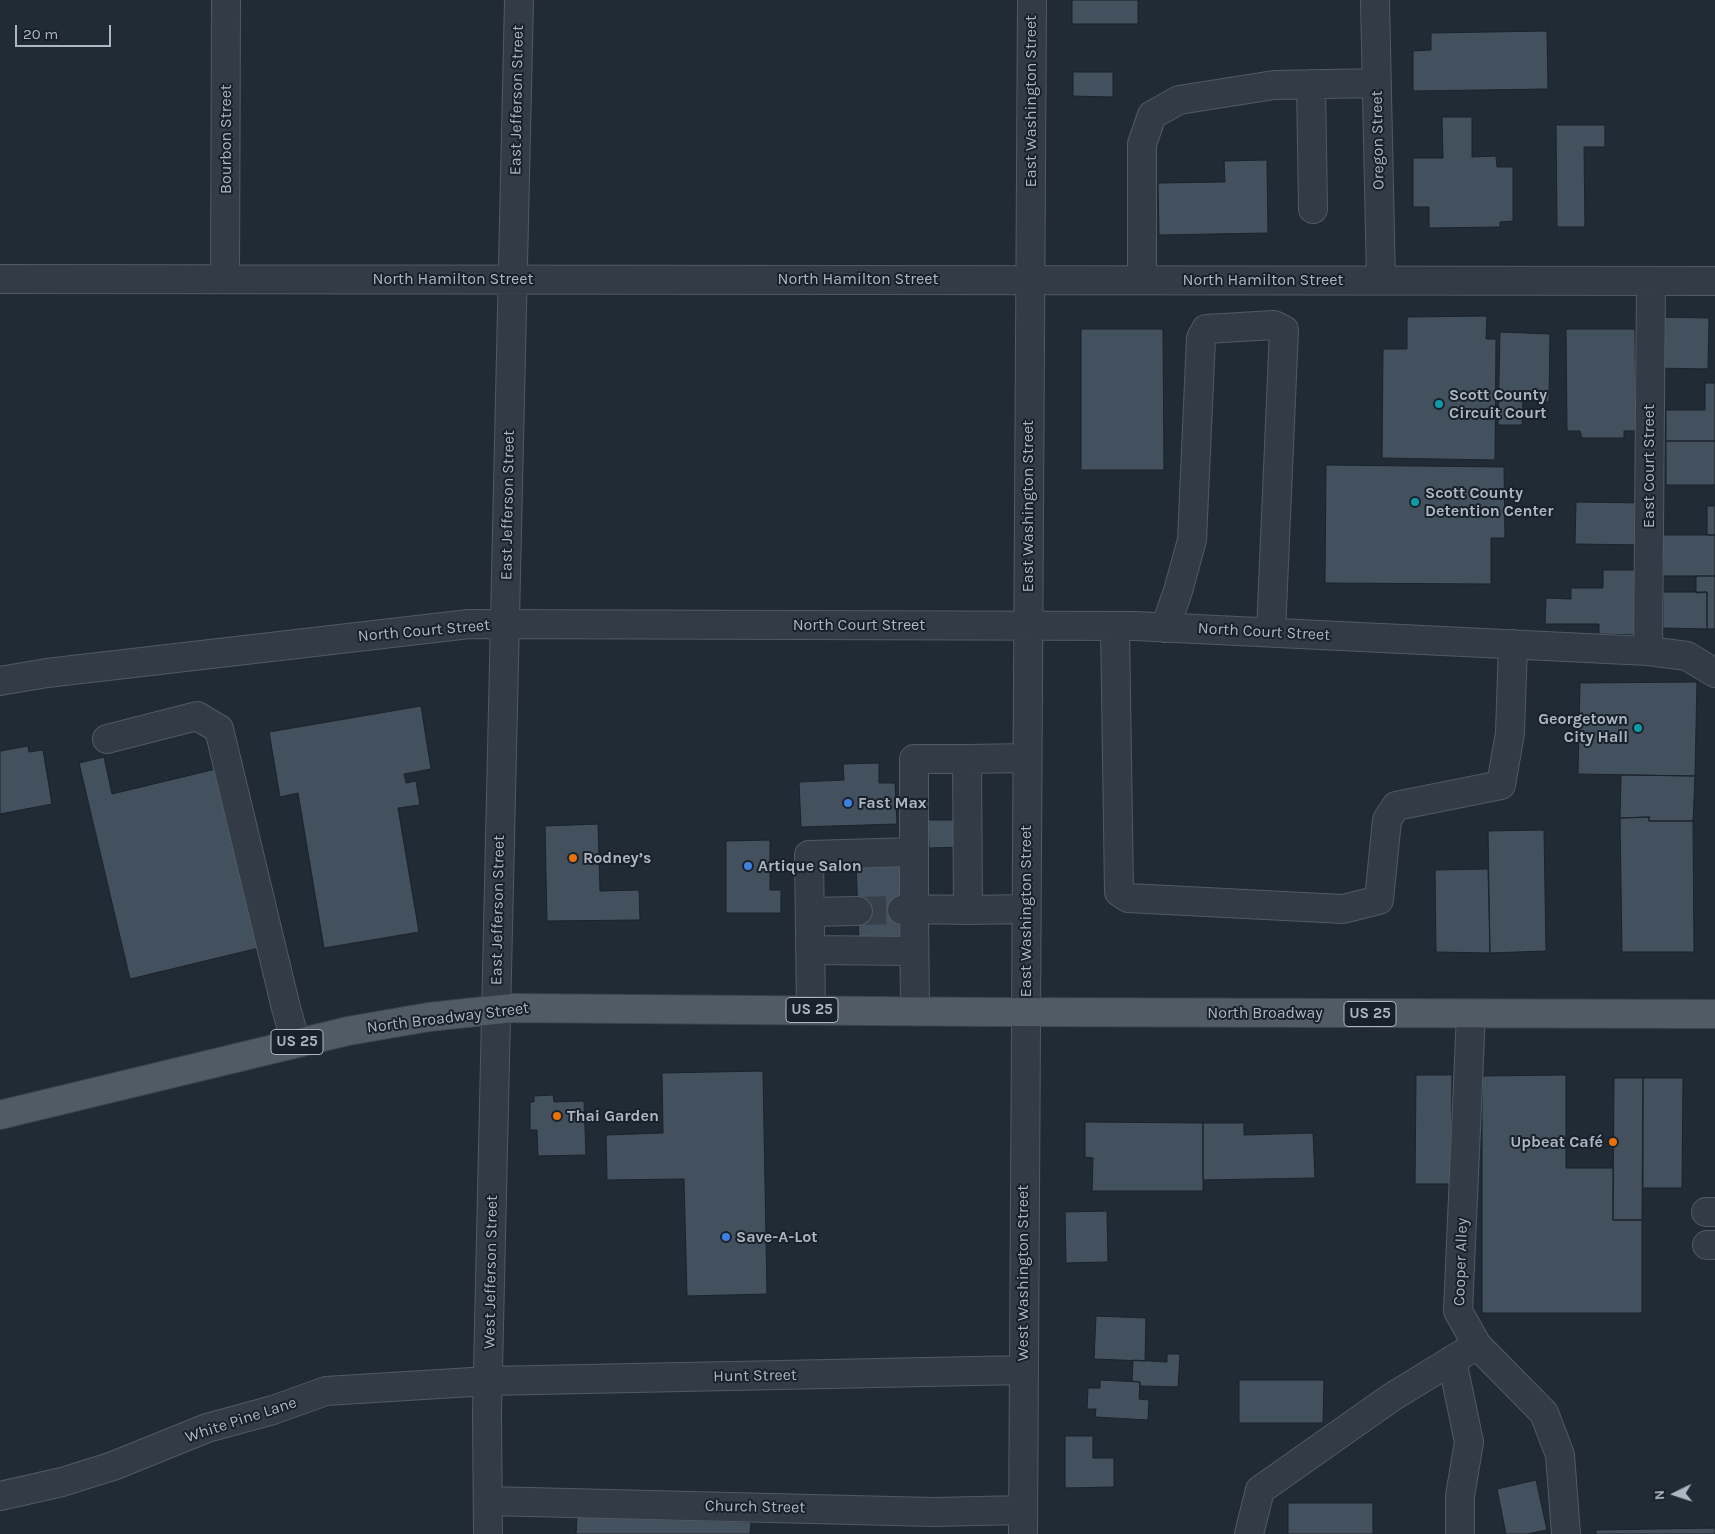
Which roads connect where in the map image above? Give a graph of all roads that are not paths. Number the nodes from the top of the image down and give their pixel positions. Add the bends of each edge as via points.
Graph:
1 (226, 0) edge
2 (519, 0) edge
3 (1032, 0) edge
4 (1375, 0) edge
5 (1377, 83) junction
6 (1310, 84) junction
7 (1313, 209) dead end
8 (226, 278) junction
9 (0, 279) edge
10 (513, 279) junction
11 (1030, 280) junction
12 (1142, 280) junction
13 (1381, 280) junction
14 (1715, 281) edge
15 (1650, 282) junction
16 (505, 624) junction
17 (1028, 626) junction
18 (1115, 626) junction
19 (1165, 628) junction
20 (1271, 632) junction
21 (1513, 644) junction
22 (1648, 651) junction
23 (1715, 673) edge
24 (0, 681) edge
25 (108, 738) dead end
26 (1027, 758) junction
27 (968, 759) junction
28 (914, 852) junction
29 (1026, 909) junction
30 (908, 910) junction
31 (968, 910) junction
32 (858, 911) tunnel mouth
33 (810, 912) junction
34 (810, 950) junction
35 (914, 951) junction
36 (496, 1010) junction
37 (811, 1010) junction
38 (915, 1011) junction
39 (1026, 1012) junction
40 (1471, 1014) junction
41 (1715, 1014) edge
42 (296, 1043) junction
43 (0, 1115) edge
44 (1477, 1345) junction
45 (1452, 1360) junction
46 (1023, 1370) junction
47 (488, 1381) junction
48 (0, 1496) edge
49 (488, 1501) junction
50 (1022, 1522) edge
51 (488, 1534) edge
52 (1249, 1534) edge
53 (1460, 1534) edge
54 (1566, 1534) edge

1 - 8 street, Bourbon Street
2 - 10 street, East Jefferson Street
3 - 11 street, East Washington Street
4 - 5 street, Oregon Street
5 - 6 street
5 - 13 street, Oregon Street
6 - 7 street
6 - 12 street via 1274,85 1179,100 1152,115 1142,144
8 - 9 street, North Hamilton Street
8 - 10 street, North Hamilton Street
10 - 11 street, North Hamilton Street
10 - 16 street, East Jefferson Street
11 - 12 street, North Hamilton Street
11 - 17 street, East Washington Street
12 - 13 street, North Hamilton Street
13 - 15 street, North Hamilton Street
14 - 15 street, North Hamilton Street
15 - 22 street, East Court Street
16 - 17 street, North Court Street
16 - 24 street, North Court Street via 469,624
16 - 36 street, East Jefferson Street
17 - 18 street, North Court Street
17 - 26 street, East Washington Street
18 - 19 street, North Court Street
18 - 21 street via 1120,892 1128,898 1343,909 1379,900 1387,820 1396,806 1501,786 1510,733
19 - 20 street, North Court Street
19 - 20 street via 1192,540 1201,338 1206,329 1274,325 1284,330
20 - 21 street, North Court Street
21 - 22 street, North Court Street
22 - 23 street, North Court Street via 1687,656
25 - 42 street via 197,716 219,729
26 - 27 street
26 - 29 street, East Washington Street
27 - 28 street via 914,758
27 - 31 street
28 - 30 street
28 - 33 street via 809,855
29 - 31 street
29 - 39 street, East Washington Street
30 - 31 street
30 - 35 street
32 - 33 street
33 - 34 street
34 - 35 street
34 - 37 street
35 - 38 street
36 - 37 main road, North Broadway Street / US 25 via 599,1007
36 - 42 main road, North Broadway Street / US 25 via 411,1020
36 - 47 street, West Jefferson Street
37 - 38 main road, North Broadway Street / US 25
38 - 39 main road, North Broadway Street / US 25
39 - 40 main road, North Broadway / US 25
39 - 46 street, West Washington Street
40 - 41 main road, North Broadway / US 25
40 - 44 street, Cooper Alley via 1458,1311
42 - 43 main road, North Broadway Street / US 25
44 - 45 street
44 - 54 street, Cooper Alley via 1544,1413 1560,1455
45 - 52 street via 1392,1397 1260,1490
45 - 53 street via 1469,1442 1460,1496
46 - 47 street, Hunt Street
46 - 50 street, West Washington Street
47 - 48 street, White Pine Lane via 326,1391 207,1428 113,1466
47 - 49 street, West Jefferson Street
49 - 50 street, Church Street via 933,1512
49 - 51 street, West Jefferson Street

